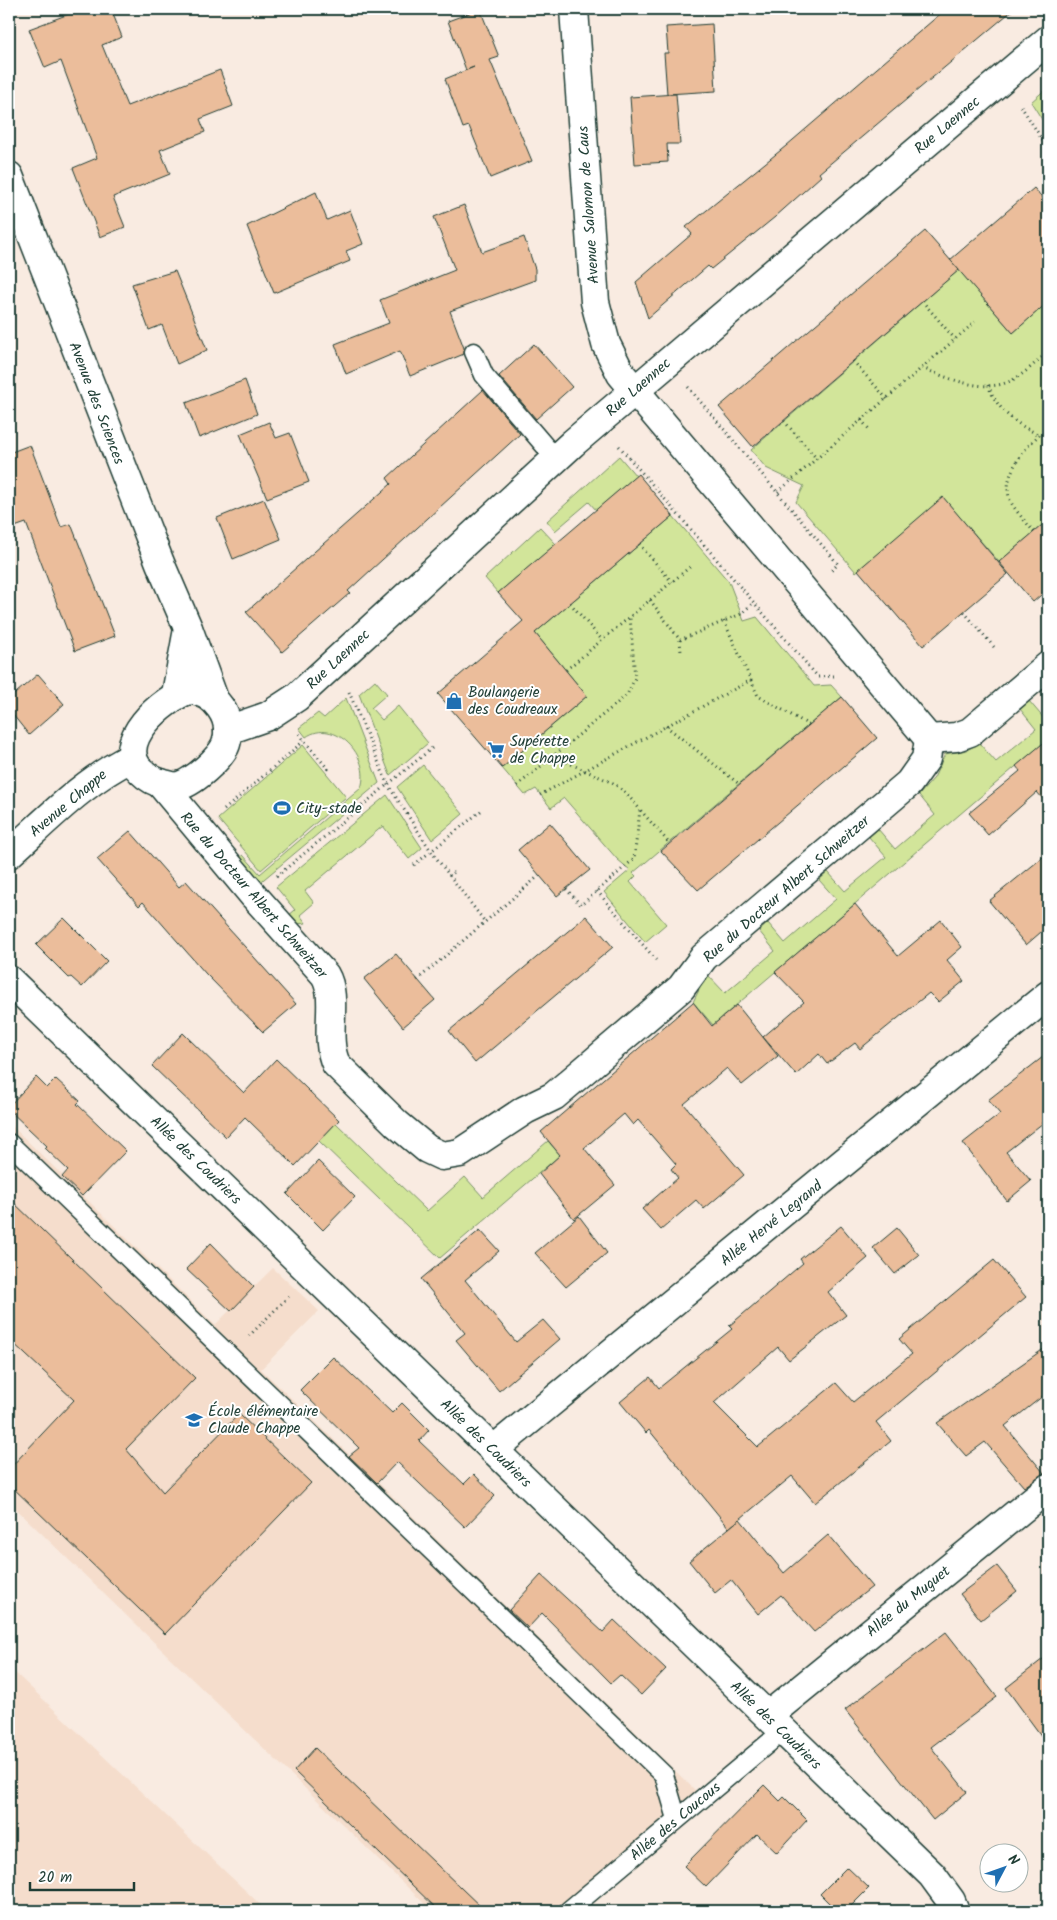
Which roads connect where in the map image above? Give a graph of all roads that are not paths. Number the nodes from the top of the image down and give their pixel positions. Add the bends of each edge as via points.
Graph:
1 (574, 9) edge
2 (1048, 40) edge
3 (9, 176) edge
4 (474, 352) dead end
5 (634, 391) junction
6 (556, 459) junction
7 (188, 628) junction
8 (1048, 666) edge
9 (176, 694) junction
10 (214, 699) junction
11 (228, 730) junction
12 (929, 739) junction
13 (131, 758) junction
14 (160, 783) junction
15 (9, 854) edge
16 (9, 980) edge
17 (1048, 995) edge
18 (9, 1143) edge
19 (493, 1450) junction
20 (1048, 1488) edge
21 (776, 1723) junction
22 (677, 1819) junction
23 (568, 1911) edge
24 (955, 1911) edge

1 - 5 street, Avenue Salomon de Caus via 595,302 606,344
2 - 5 street, Rue Laennec
3 - 7 street, Avenue des Sciences
4 - 6 lane via 484,375
5 - 6 street, Rue Laennec
5 - 12 street, Avenue Salomon de Caus
6 - 11 street, Rue Laennec via 297,697 268,716
7 - 9 street
7 - 10 street, Avenue des Sciences
8 - 12 street via 970,732 956,737
9 - 10 street via 202,690
9 - 13 street via 140,728
10 - 11 street via 224,713
11 - 14 street via 221,753 203,771 177,786
12 - 14 street, Rue du Docteur Albert Schweitzer via 926,759 909,783 704,957 681,988 554,1096 525,1110 460,1153 442,1156 427,1149 397,1124 336,1064 331,1053 328,980 309,944 254,896
13 - 14 street via 139,769
13 - 15 street, Avenue Chappe via 112,767 73,797
16 - 19 street, Allée des Coudriers
17 - 19 street, Allée Hervé Legrand
18 - 22 lane via 664,1775
19 - 21 street, Allée des Coudriers
20 - 21 street, Allée du Muguet
21 - 22 lane, Allée des Coucous
21 - 24 street, Allée des Coudriers via 932,1875 952,1901
22 - 23 lane, Allée des Coucous

